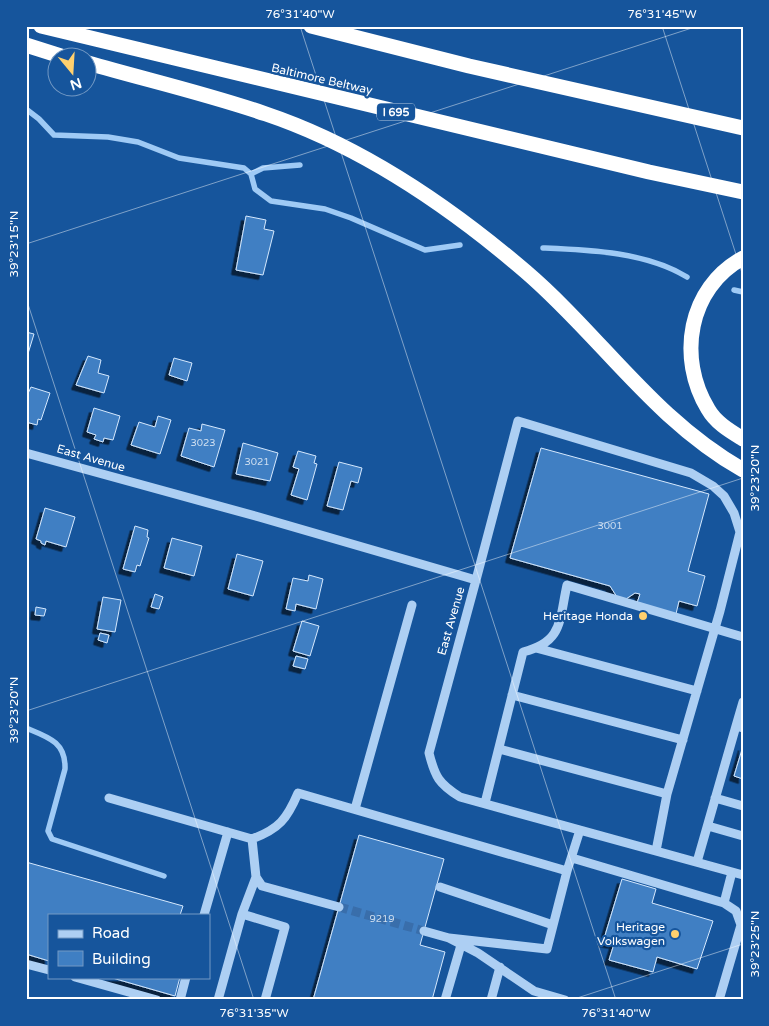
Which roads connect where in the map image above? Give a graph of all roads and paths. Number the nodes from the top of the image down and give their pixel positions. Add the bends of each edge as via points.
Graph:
1 (41, 26) edge
2 (311, 26) edge
3 (26, 45) edge
4 (48, 52) edge
5 (98, 66) edge
6 (743, 128) edge
7 (743, 192) edge
8 (743, 258) edge
9 (743, 439) edge
10 (26, 453) edge
11 (743, 470) edge
12 (739, 548) edge
13 (476, 580) junction
14 (412, 605) dead end
15 (714, 630) junction
16 (743, 636) edge
17 (536, 648) junction
18 (697, 691) junction
19 (512, 695) junction
20 (743, 702) edge
21 (739, 727) edge
22 (683, 740) junction
23 (498, 749) junction
24 (667, 794) junction
25 (109, 798) dead end
26 (715, 798) junction
27 (485, 804) junction
28 (743, 806) edge
29 (355, 810) junction
30 (708, 826) junction
31 (580, 830) junction
32 (228, 832) junction
33 (743, 836) edge
34 (252, 839) junction
35 (656, 851) junction
36 (572, 858) junction
37 (697, 862) junction
38 (567, 871) junction
39 (732, 872) junction
40 (743, 875) edge
41 (256, 877) junction
42 (440, 887) dead end
43 (724, 903) junction
44 (340, 906) tunnel mouth
45 (204, 914) edge
46 (242, 914) junction
47 (553, 925) junction
48 (424, 931) tunnel mouth
49 (449, 938) junction
50 (461, 945) junction
51 (26, 964) edge
52 (500, 968) junction
53 (48, 970) edge
54 (80, 978) edge
55 (186, 978) edge
56 (157, 1000) edge
57 (180, 1000) edge
58 (218, 1000) edge
59 (265, 1000) edge
60 (445, 1000) edge
61 (491, 1000) edge
62 (565, 1000) edge
63 (719, 1000) edge

1 - 7 highway, Baltimore Beltway / I 695
2 - 6 highway
3 - 4 highway
5 - 11 highway via 267,114 335,144 406,183 456,216 526,271 680,427
8 - 9 highway via 710,286 694,318 690,352 693,373 708,410
10 - 13 street, East Avenue
12 - 13 street via 740,532 724,496 692,473 518,421
12 - 15 street
13 - 27 street, East Avenue via 428,753 433,771 442,785 460,796
14 - 29 street
15 - 16 street
15 - 17 street via 567,585 554,635
15 - 18 street
17 - 18 street
17 - 19 street via 523,652
18 - 22 street
19 - 22 street
19 - 23 street
20 - 21 street
21 - 26 street
22 - 24 street
23 - 24 street
23 - 27 street
24 - 35 street
25 - 32 street
26 - 28 street
26 - 30 street
27 - 31 street, East Avenue
29 - 34 street via 298,793 289,815 270,832
29 - 38 street
30 - 33 street
30 - 37 street
31 - 35 street, East Avenue
31 - 36 street
32 - 34 street
32 - 45 street
34 - 41 street
35 - 37 street, East Avenue
36 - 38 street
36 - 43 street
37 - 39 street, East Avenue
38 - 47 street
39 - 40 street, East Avenue
39 - 43 street
41 - 44 street via 262,886
41 - 46 street
42 - 47 street
43 - 63 street via 736,912 741,925
46 - 58 street
46 - 59 street via 285,926
47 - 49 street via 547,948
48 - 49 street
49 - 50 street
50 - 52 street
50 - 60 street
51 - 53 street
52 - 61 street
52 - 62 street via 534,991
54 - 56 street
55 - 57 street

